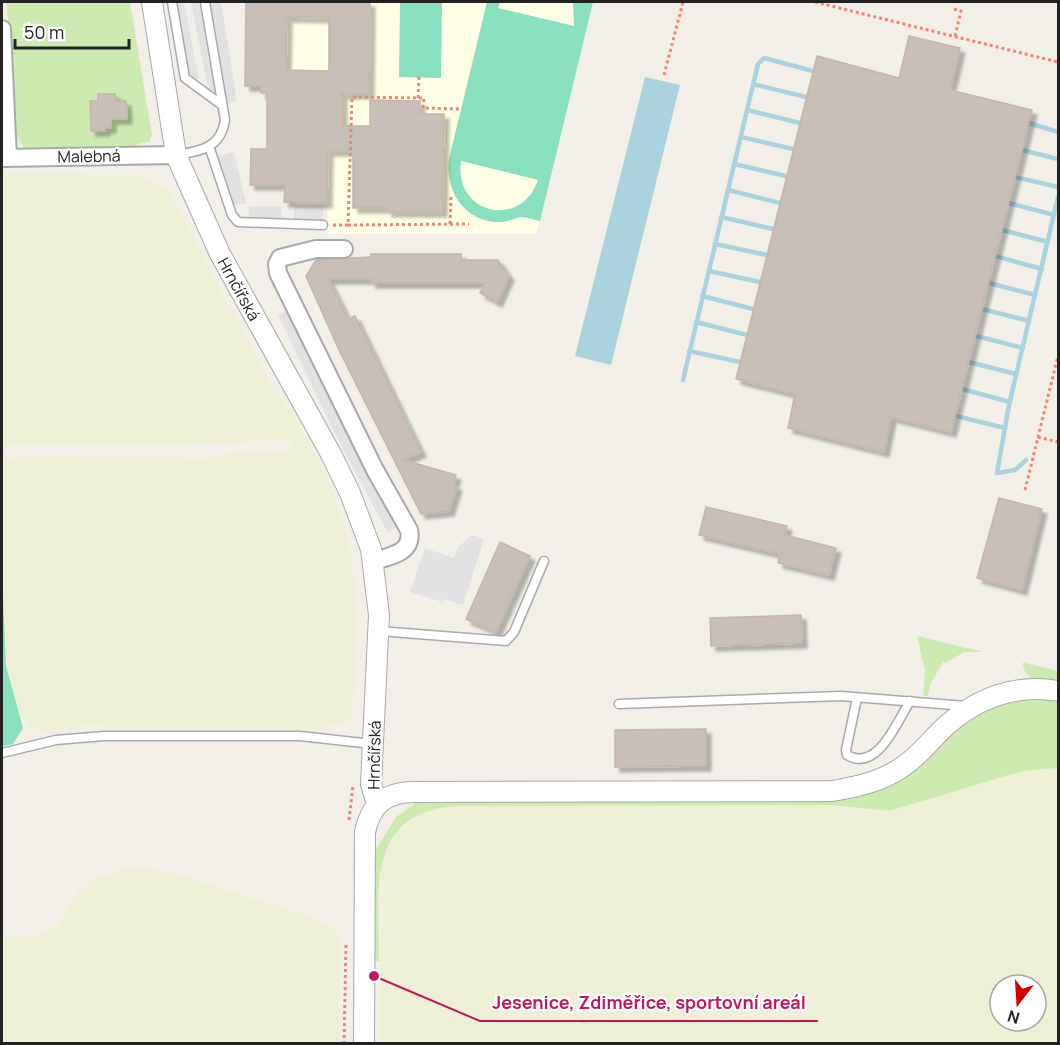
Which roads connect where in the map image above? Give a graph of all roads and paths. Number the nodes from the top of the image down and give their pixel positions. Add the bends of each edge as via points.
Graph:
1 (152, 2) edge
2 (172, 2) edge
3 (206, 2) edge
4 (683, 2) edge
5 (815, 2) edge
6 (954, 9) dead end
7 (2, 29) edge
8 (955, 36) junction
9 (1059, 62) edge
10 (664, 75) dead end
11 (419, 77) dead end
12 (417, 98) junction
13 (222, 105) junction
14 (461, 109) dead end
15 (208, 146) junction
16 (176, 155) junction
17 (5, 158) edge
18 (451, 197) dead end
19 (450, 224) junction
20 (469, 224) dead end
21 (323, 225) joint
22 (348, 225) junction
23 (344, 249) dead end
24 (1059, 356) edge
25 (1038, 437) junction
26 (1059, 442) edge
27 (1025, 490) dead end
28 (374, 561) junction
29 (544, 561) dead end
30 (379, 632) junction
31 (1059, 691) edge
32 (857, 698) junction
33 (910, 701) junction
34 (619, 704) dead end
35 (972, 706) junction
36 (373, 744) junction
37 (2, 753) edge
38 (377, 804) junction
39 (364, 1044) edge

1 - 16 street, Hrnčířská
2 - 13 lane via 185,78
3 - 13 lane
4 - 10 path
5 - 8 path
6 - 8 path via 961,11
7 - 17 street
8 - 9 path
11 - 12 path
12 - 14 path via 424,98 423,108
12 - 22 path via 352,97
13 - 15 lane via 223,132 219,140
15 - 16 lane
15 - 21 lane via 232,215 238,222
16 - 17 street, Malebná
16 - 28 street, Hrnčířská via 225,263 336,464 368,537
18 - 19 path
19 - 20 path
19 - 22 path
21 - 22 path
23 - 28 street via 316,249 280,258 277,264 360,439 409,530 410,540 403,551
24 - 25 path
25 - 26 path
25 - 27 path
28 - 30 street, Hrnčířská
29 - 30 lane via 514,632 506,640
30 - 36 street, Hrnčířská
31 - 35 street via 1037,687 1000,693
32 - 33 lane
32 - 33 lane via 846,750 847,755 858,760 866,759 882,746
32 - 34 lane
33 - 35 lane
35 - 38 street via 905,765 867,783 832,792 405,792 389,795
36 - 37 lane via 300,736 104,736 56,740
36 - 38 street, Hrnčířská via 371,790
38 - 39 street via 367,823 364,843

